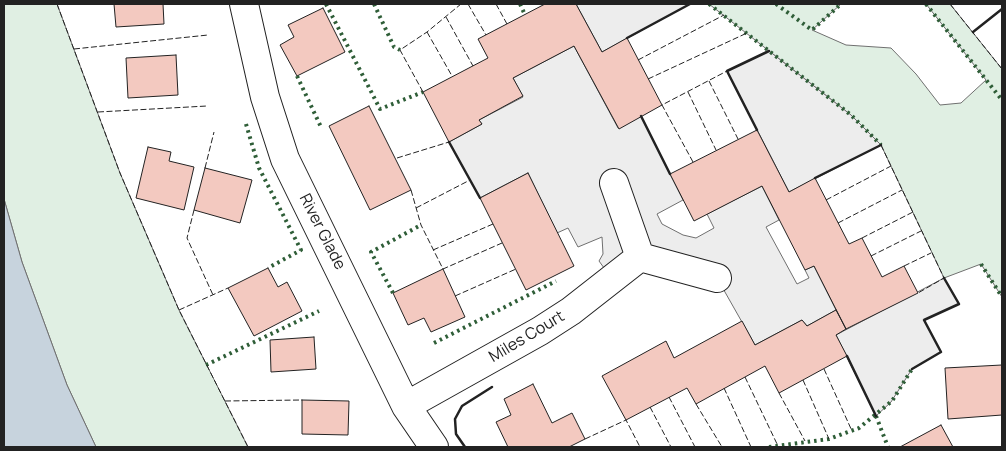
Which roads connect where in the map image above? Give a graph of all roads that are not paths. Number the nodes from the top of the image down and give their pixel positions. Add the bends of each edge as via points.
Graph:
1 (244, 4) edge
2 (614, 184) dead end
3 (640, 257) junction
4 (717, 278) dead end
5 (406, 406) junction
6 (434, 447) edge

1 - 5 street, River Glade via 265,97 285,159
2 - 3 street
3 - 4 street
3 - 5 street, Miles Court via 540,332
5 - 6 street, River Glade

